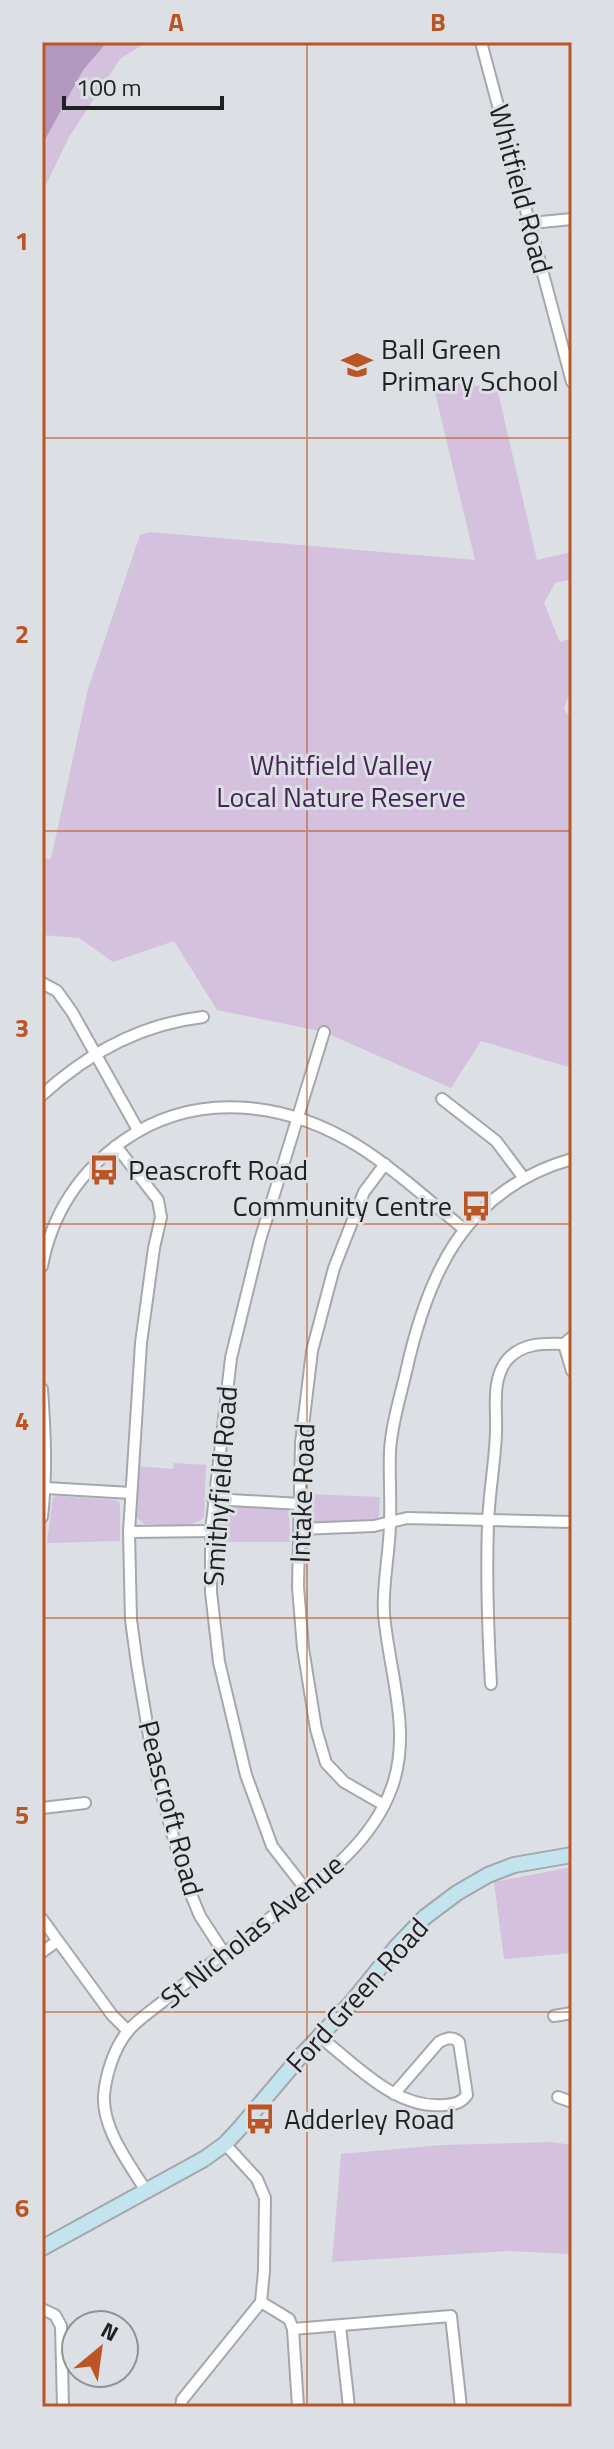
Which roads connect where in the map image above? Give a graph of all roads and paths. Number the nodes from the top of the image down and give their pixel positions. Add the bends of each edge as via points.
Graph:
1 (481, 42) edge
2 (572, 219) edge
3 (531, 223) junction
4 (569, 357) edge
5 (572, 382) edge
6 (42, 983) edge
7 (203, 1017) dead end
8 (324, 1032) dead end
9 (96, 1054) junction
10 (42, 1095) edge
11 (442, 1099) dead end
12 (296, 1117) junction
13 (138, 1130) junction
14 (116, 1146) junction
15 (572, 1159) edge
16 (385, 1164) junction
17 (523, 1177) junction
18 (464, 1229) junction
19 (42, 1266) edge
20 (568, 1340) edge
21 (572, 1371) edge
22 (42, 1389) edge
23 (46, 1488) junction
24 (131, 1493) junction
25 (213, 1499) junction
26 (300, 1504) junction
27 (42, 1517) edge
28 (488, 1521) junction
29 (390, 1522) junction
30 (572, 1522) edge
31 (300, 1529) junction
32 (211, 1531) junction
33 (129, 1532) junction
34 (491, 1684) dead end
35 (85, 1803) dead end
36 (384, 1805) junction
37 (42, 1808) edge
38 (572, 1855) edge
39 (307, 1891) junction
40 (42, 1919) edge
41 (56, 1942) junction
42 (42, 1952) edge
43 (224, 1953) junction
44 (572, 2013) edge
45 (554, 2016) dead end
46 (128, 2031) junction
47 (320, 2037) junction
48 (394, 2094) junction
49 (558, 2097) dead end
50 (572, 2102) edge
51 (225, 2144) junction
52 (146, 2191) junction
53 (42, 2248) edge
54 (261, 2302) junction
55 (42, 2309) edge
56 (340, 2326) junction
57 (293, 2329) junction
58 (63, 2407) edge
59 (181, 2407) edge
60 (298, 2407) edge
61 (349, 2407) edge
62 (461, 2407) edge

1 - 3 street, Whitfield Road
2 - 3 street
3 - 4 street, Whitfield Road
4 - 5 street, Whitfield Road
6 - 9 street via 57,991
7 - 9 street via 130,1034
8 - 12 street, Smithyfield Road
9 - 10 street
9 - 13 street
11 - 17 street via 496,1141
12 - 13 street via 228,1106 171,1115
12 - 16 street
12 - 25 street, Smithyfield Road via 231,1358
13 - 14 street
14 - 19 street via 82,1177 62,1206
14 - 24 street, Peascroft Road via 158,1200 161,1217 141,1343
15 - 17 street, St Nicholas Avenue
16 - 18 street
16 - 26 street, Intake Road via 364,1192 334,1268 312,1351
17 - 18 street, St Nicholas Avenue
18 - 29 street, St Nicholas Avenue via 442,1260 411,1347 390,1448
20 - 21 street
20 - 28 street via 521,1349 506,1362 496,1386
22 - 23 street
23 - 24 street
23 - 27 street
24 - 33 street, Peascroft Road
25 - 26 street
25 - 32 street, Smithyfield Road
26 - 31 street, Intake Road
28 - 29 street
28 - 30 street
28 - 34 street
29 - 31 street
29 - 36 street, St Nicholas Avenue via 384,1612 401,1730
31 - 36 street, Intake Road via 303,1648 326,1763 344,1782
32 - 33 street
32 - 39 street, Smithyfield Road via 219,1662 246,1775 272,1846
33 - 43 street, Peascroft Road via 131,1620 154,1766 185,1880
35 - 37 street
36 - 39 street, St Nicholas Avenue via 362,1839
38 - 47 main road, Ford Green Road via 514,1865 457,1893 398,1945
39 - 43 street, St Nicholas Avenue
40 - 41 street
41 - 42 street
41 - 46 street
43 - 46 street, St Nicholas Avenue
44 - 45 street
46 - 52 street, St Nicholas Avenue via 113,2058 104,2096 109,2128
47 - 48 street
47 - 51 main road, Ford Green Road
48 - 48 street via 439,2042 459,2042 467,2095 463,2100 440,2106 415,2104
49 - 50 street
51 - 52 main road, Ford Green Road
51 - 54 street via 257,2179 265,2198
52 - 53 main road, Ford Green Road
54 - 57 street via 289,2319
54 - 59 street
55 - 58 street via 55,2315 61,2326
56 - 57 street
56 - 61 street
56 - 62 street via 451,2316
57 - 60 street

